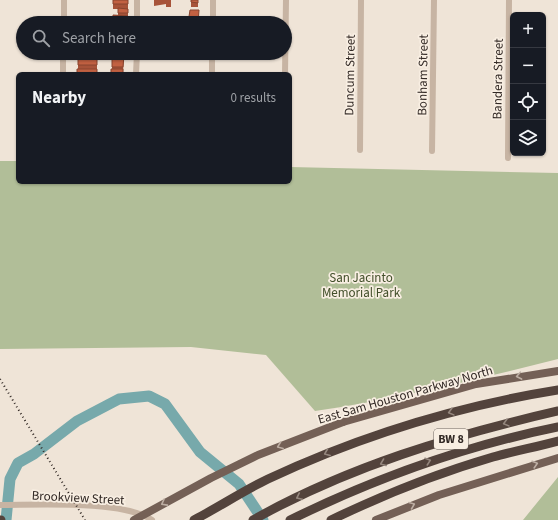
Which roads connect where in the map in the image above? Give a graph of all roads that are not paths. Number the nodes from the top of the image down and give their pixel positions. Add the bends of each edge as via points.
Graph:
1 (64, 0) edge
2 (137, 0) edge
3 (213, 0) edge
4 (286, 0) edge
5 (361, 0) edge
6 (434, 0) edge
7 (509, 0) edge
8 (64, 16) edge
9 (137, 16) edge
10 (213, 16) edge
11 (286, 16) edge
12 (64, 60) edge
13 (137, 60) edge
14 (212, 60) edge
15 (285, 60) edge
16 (63, 72) edge
17 (136, 72) edge
18 (212, 72) edge
19 (285, 72) edge
20 (360, 150) dead end
21 (432, 151) dead end
22 (508, 158) dead end
23 (558, 371) edge
24 (558, 390) edge
25 (558, 411) edge
26 (558, 427) edge
27 (558, 441) edge
28 (558, 458) edge
29 (0, 505) edge
30 (214, 509) junction
31 (134, 520) edge
32 (152, 520) edge
33 (194, 520) edge
34 (198, 520) edge
35 (253, 520) edge
36 (290, 520) edge
37 (331, 520) edge
38 (376, 520) edge

1 - 8 street
2 - 9 street
3 - 10 street
4 - 11 street
5 - 20 street, Duncum Street
6 - 21 street, Bonham Street
7 - 22 street, Bandera Street
12 - 16 street
13 - 17 street
14 - 18 street
15 - 19 street
23 -> 31 main road, East Sam Houston Parkway North, bridge via 476,384 343,422 258,455
24 -> 30 highway via 489,403 420,421 336,449 267,480
25 -> 35 highway, BW 8 via 460,436 400,456 303,495
36 -> 26 highway, BW 8 via 353,491 448,455 483,444
27 - 37 highway via 450,471 384,496
38 -> 28 main road via 439,495
29 - 32 street, Brookview Street via 114,507 142,514
30 - 33 highway
30 - 34 highway

